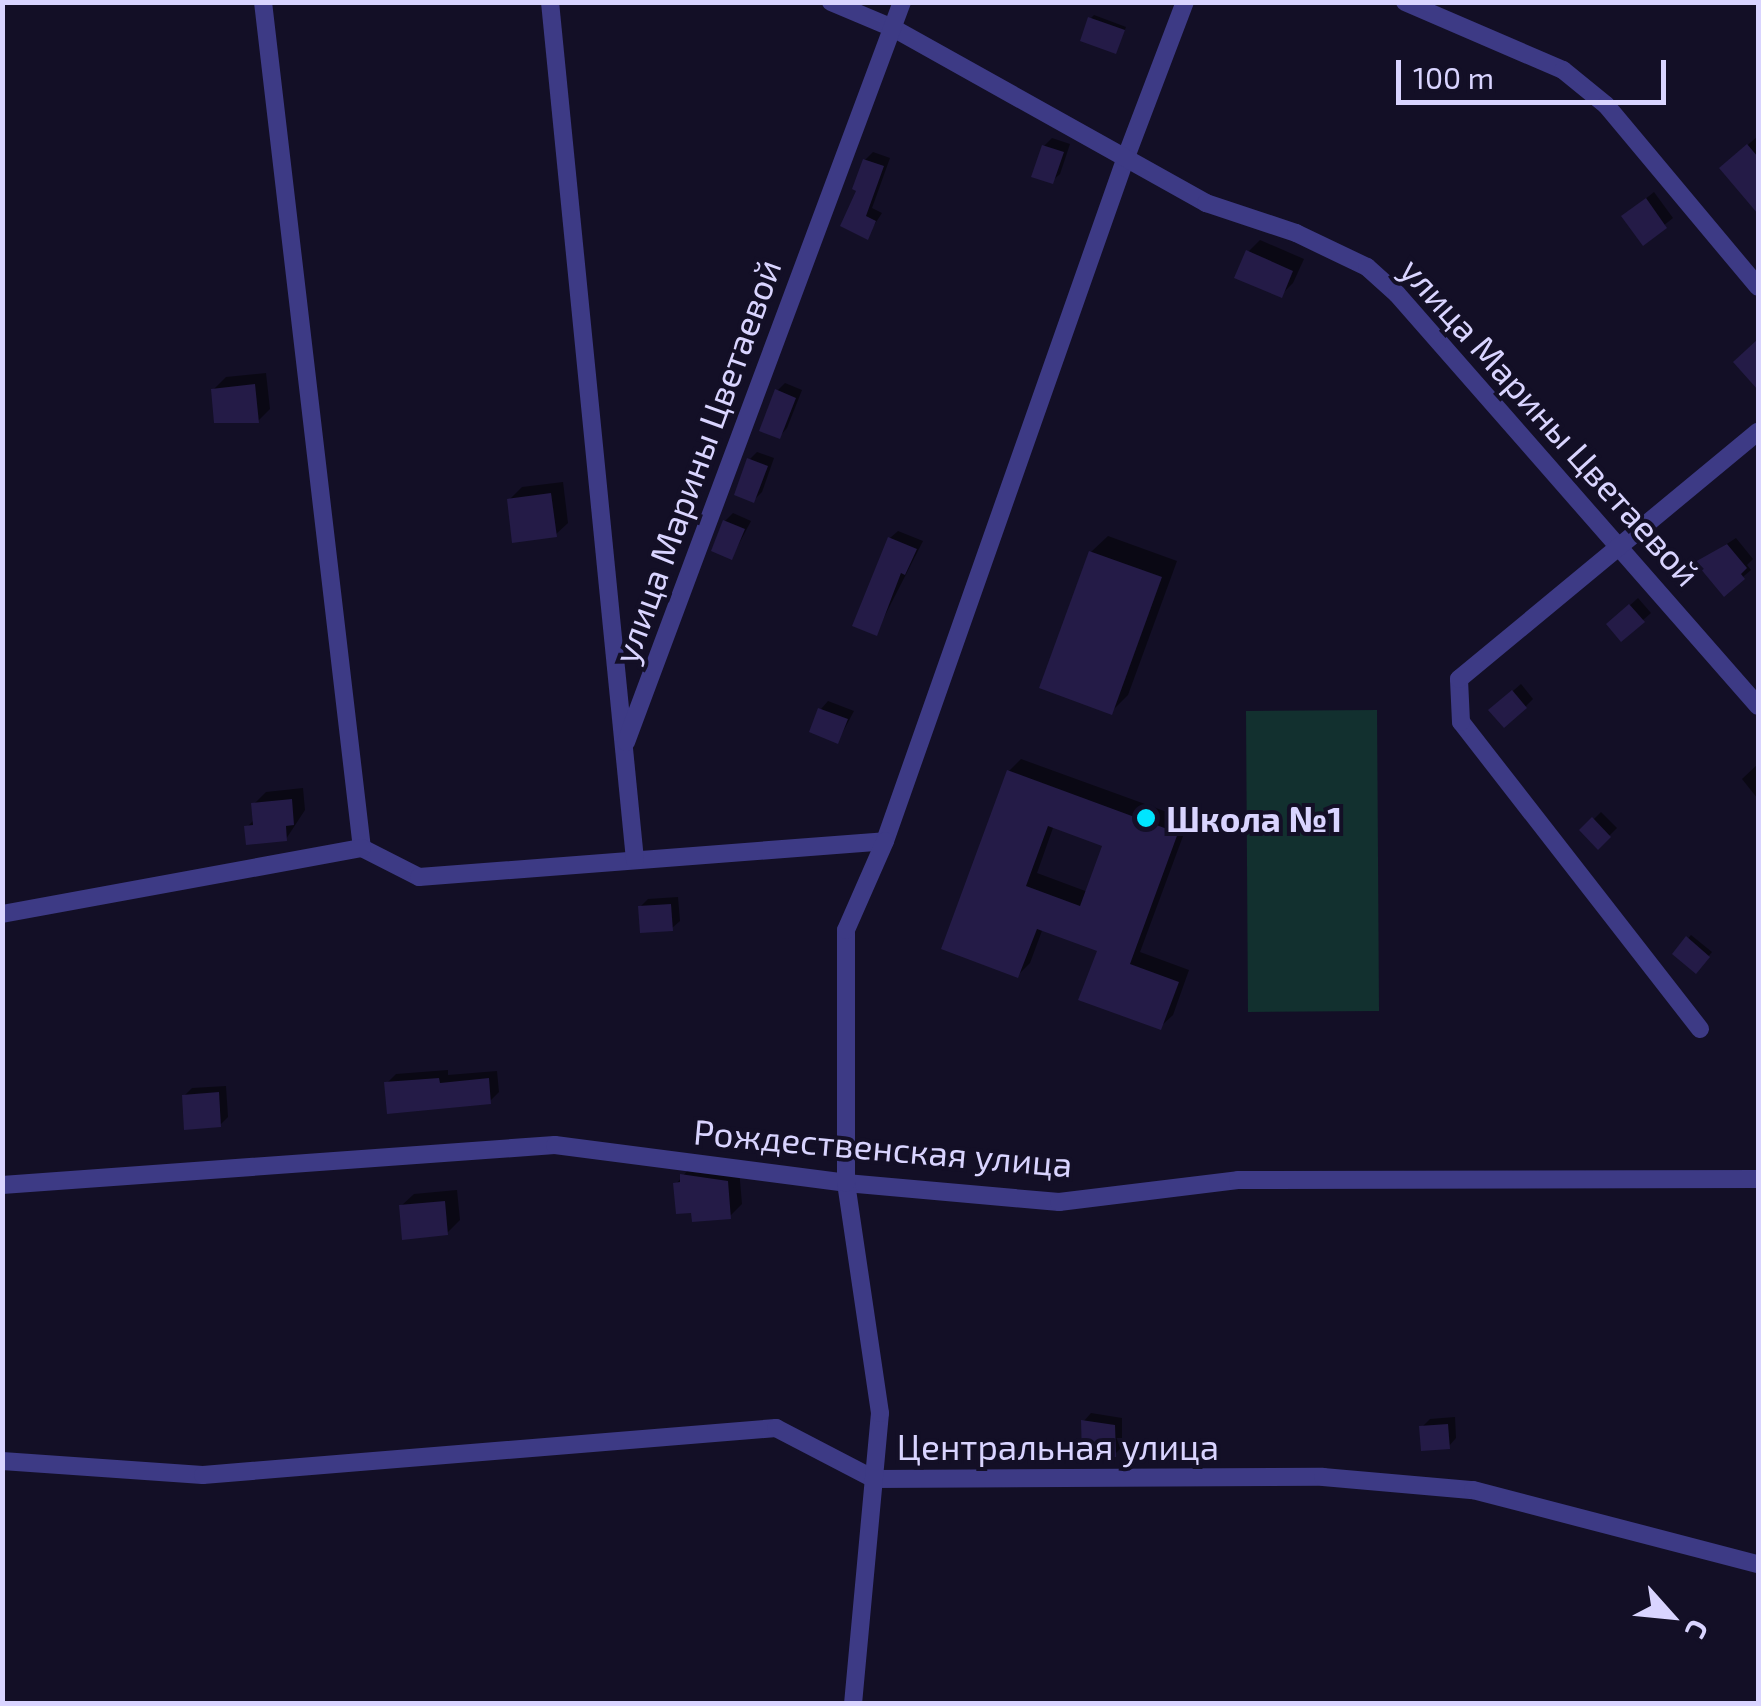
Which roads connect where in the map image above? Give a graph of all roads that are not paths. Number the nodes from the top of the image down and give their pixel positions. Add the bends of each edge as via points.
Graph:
1 (263, 2) edge
2 (550, 2) edge
3 (831, 2) edge
4 (902, 2) edge
5 (1185, 2) edge
6 (1404, 2) edge
7 (893, 28) junction
8 (1126, 157) junction
9 (1758, 288) edge
10 (1758, 432) edge
11 (1621, 546) junction
12 (1758, 706) edge
13 (624, 748) junction
14 (885, 841) junction
15 (362, 848) junction
16 (635, 860) junction
17 (2, 914) edge
18 (1700, 1029) dead end
19 (1758, 1179) edge
20 (846, 1183) junction
21 (2, 1185) edge
22 (2, 1462) edge
23 (874, 1479) junction
24 (1758, 1564) edge
25 (853, 1704) edge

1 - 15 street
2 - 13 street, улица Марины Цветаевой
3 - 7 street, улица Марины Цветаевой
4 - 7 street, улица Марины Цветаевой
5 - 8 street
6 - 9 street via 1563,70 1606,105
7 - 8 street, улица Марины Цветаевой
7 - 13 street, улица Марины Цветаевой
8 - 11 street, улица Марины Цветаевой via 1206,204 1296,233 1367,266
8 - 14 street
10 - 11 street
11 - 12 street, улица Марины Цветаевой
11 - 18 street via 1459,679 1461,722
13 - 16 street, улица Марины Цветаевой
14 - 16 street
14 - 20 street via 846,930
15 - 16 street via 419,877
15 - 17 street
19 - 20 street, Рождественская улица via 1238,1180 1060,1202
20 - 21 street, Рождественская улица via 555,1145
20 - 23 street via 880,1413
22 - 23 street, Центральная улица via 202,1475 776,1428
23 - 24 street, Центральная улица via 1323,1477 1473,1490
23 - 25 street

